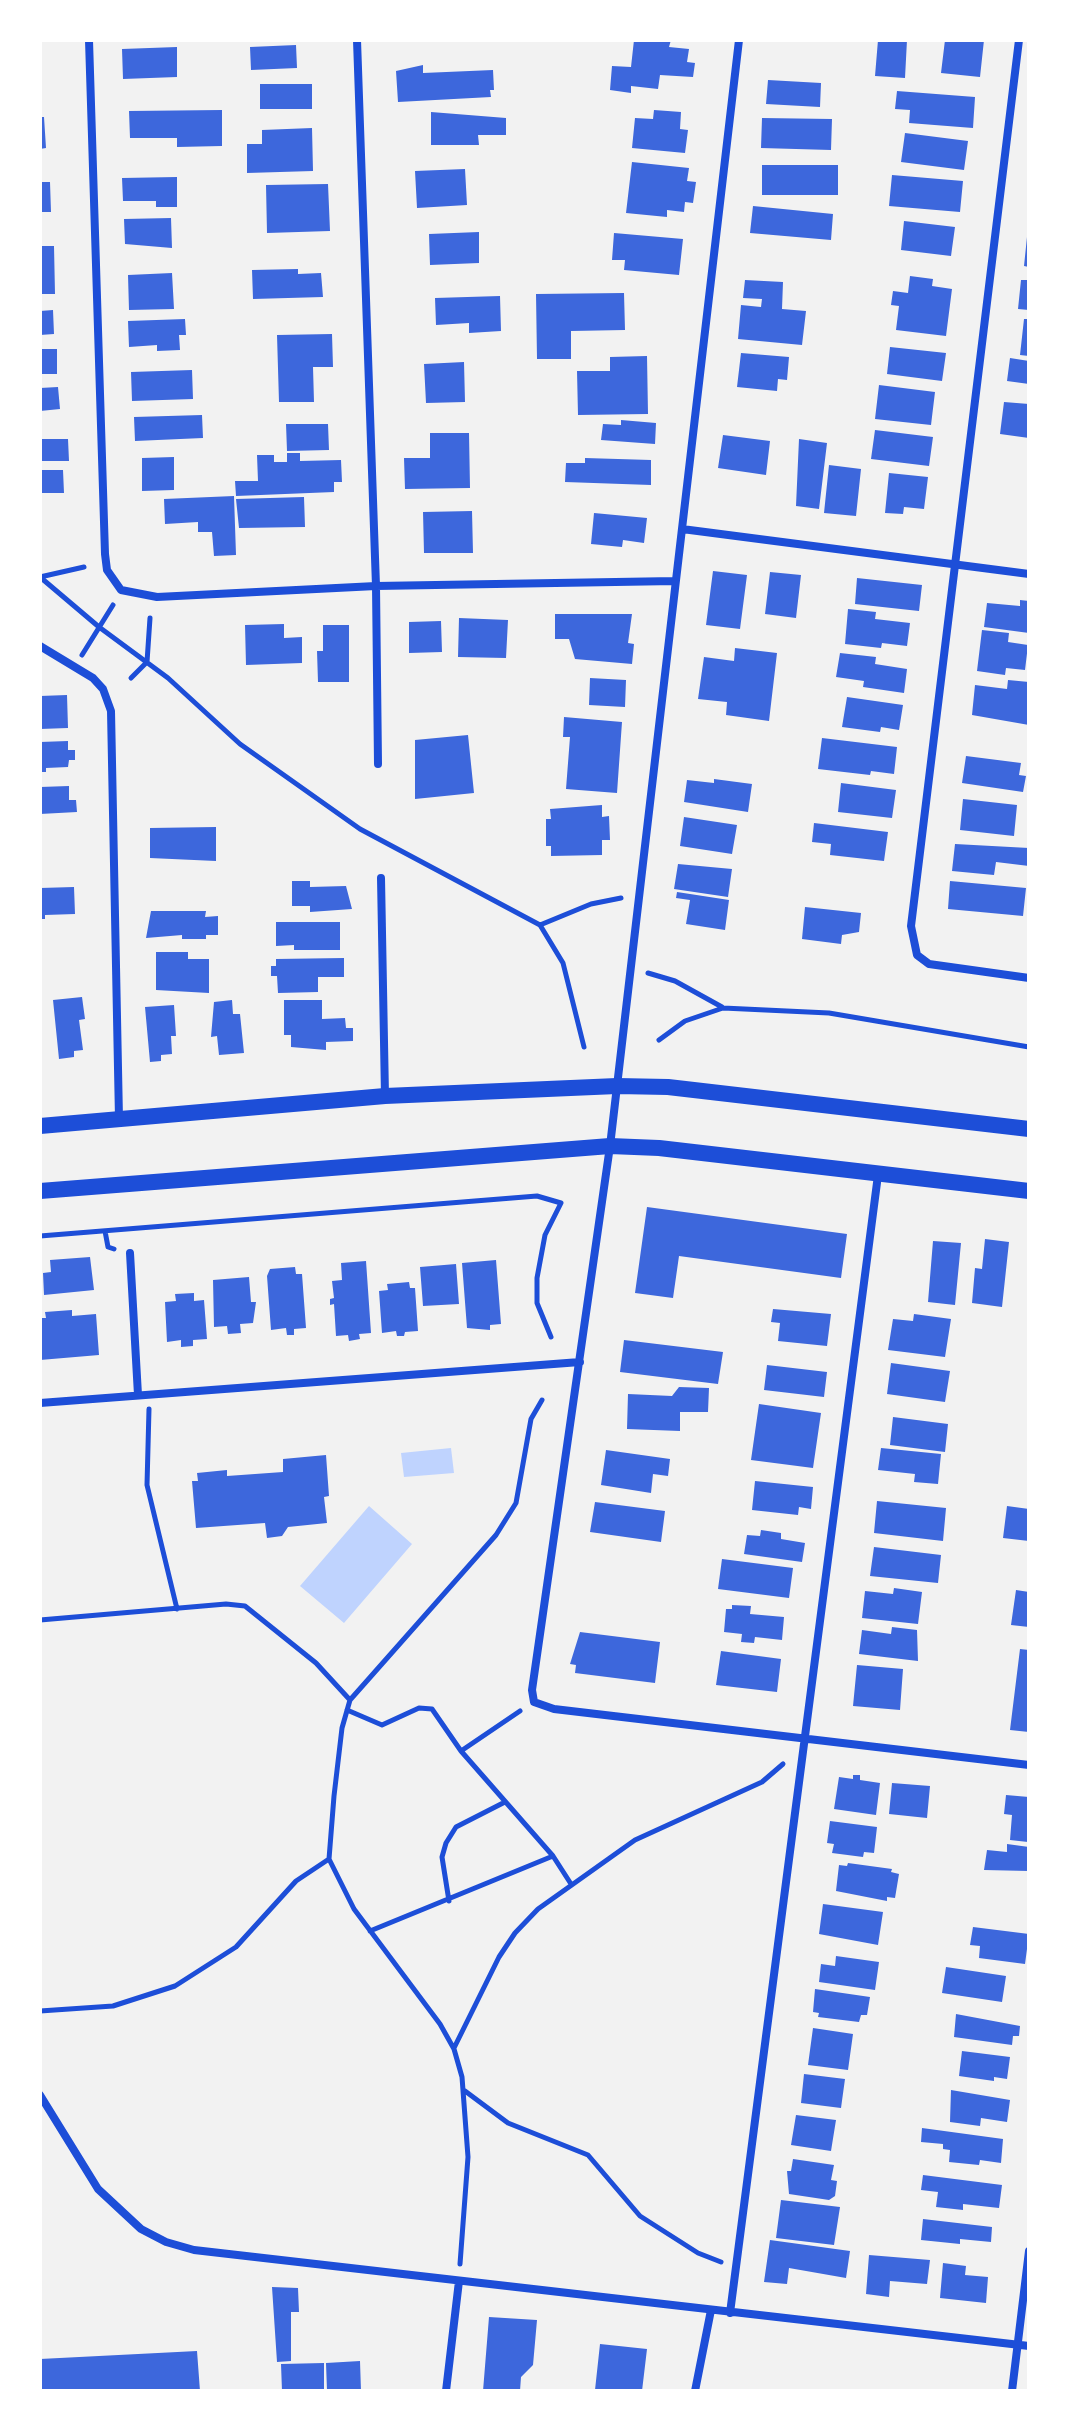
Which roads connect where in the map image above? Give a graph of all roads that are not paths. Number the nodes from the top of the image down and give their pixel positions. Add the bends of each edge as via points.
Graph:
1 (89, 40) edge
2 (357, 40) edge
3 (739, 40) edge
4 (1019, 40) edge
5 (682, 529) junction
6 (956, 565) junction
7 (1029, 574) edge
8 (675, 581) junction
9 (376, 586) junction
10 (40, 646) edge
11 (378, 764) dead end
12 (381, 878) dead end
13 (1029, 978) edge
14 (617, 1086) junction
15 (385, 1096) junction
16 (119, 1119) junction
17 (40, 1126) edge
18 (1029, 1129) edge
19 (610, 1146) junction
20 (878, 1175) junction
21 (40, 1191) edge
22 (1029, 1191) edge
23 (130, 1253) dead end
24 (580, 1362) junction
25 (138, 1395) junction
26 (40, 1403) edge
27 (805, 1738) junction
28 (1029, 1765) edge
29 (40, 2095) edge
30 (1029, 2251) edge
31 (459, 2281) junction
32 (711, 2310) junction
33 (730, 2313) junction
34 (1018, 2344) junction
35 (1029, 2346) edge
36 (446, 2391) edge
37 (695, 2391) edge
38 (1012, 2391) edge

1 - 9 street via 107,570 121,590 157,597
2 - 9 street
3 - 5 street
4 - 6 street
5 - 6 street
5 - 8 street
6 - 7 street
6 - 13 street via 912,941 917,955 929,964
8 - 9 street
8 - 14 street
9 - 11 street
10 - 16 street via 93,678 111,711
12 - 15 street
14 - 15 main road
14 - 18 main road via 668,1087
14 - 19 street
15 - 16 main road
16 - 17 main road
19 - 20 main road
19 - 21 main road
19 - 24 street
20 - 22 main road
20 - 27 street
23 - 25 street
24 - 25 street
24 - 27 street via 534,1702 554,1709
25 - 26 street
27 - 28 street
27 - 33 street
29 - 31 street via 98,2189 141,2229 166,2242 217,2253
30 - 34 street
31 - 32 street
31 - 36 street
32 - 33 street
32 - 37 street
33 - 34 street
34 - 35 street
34 - 38 street

